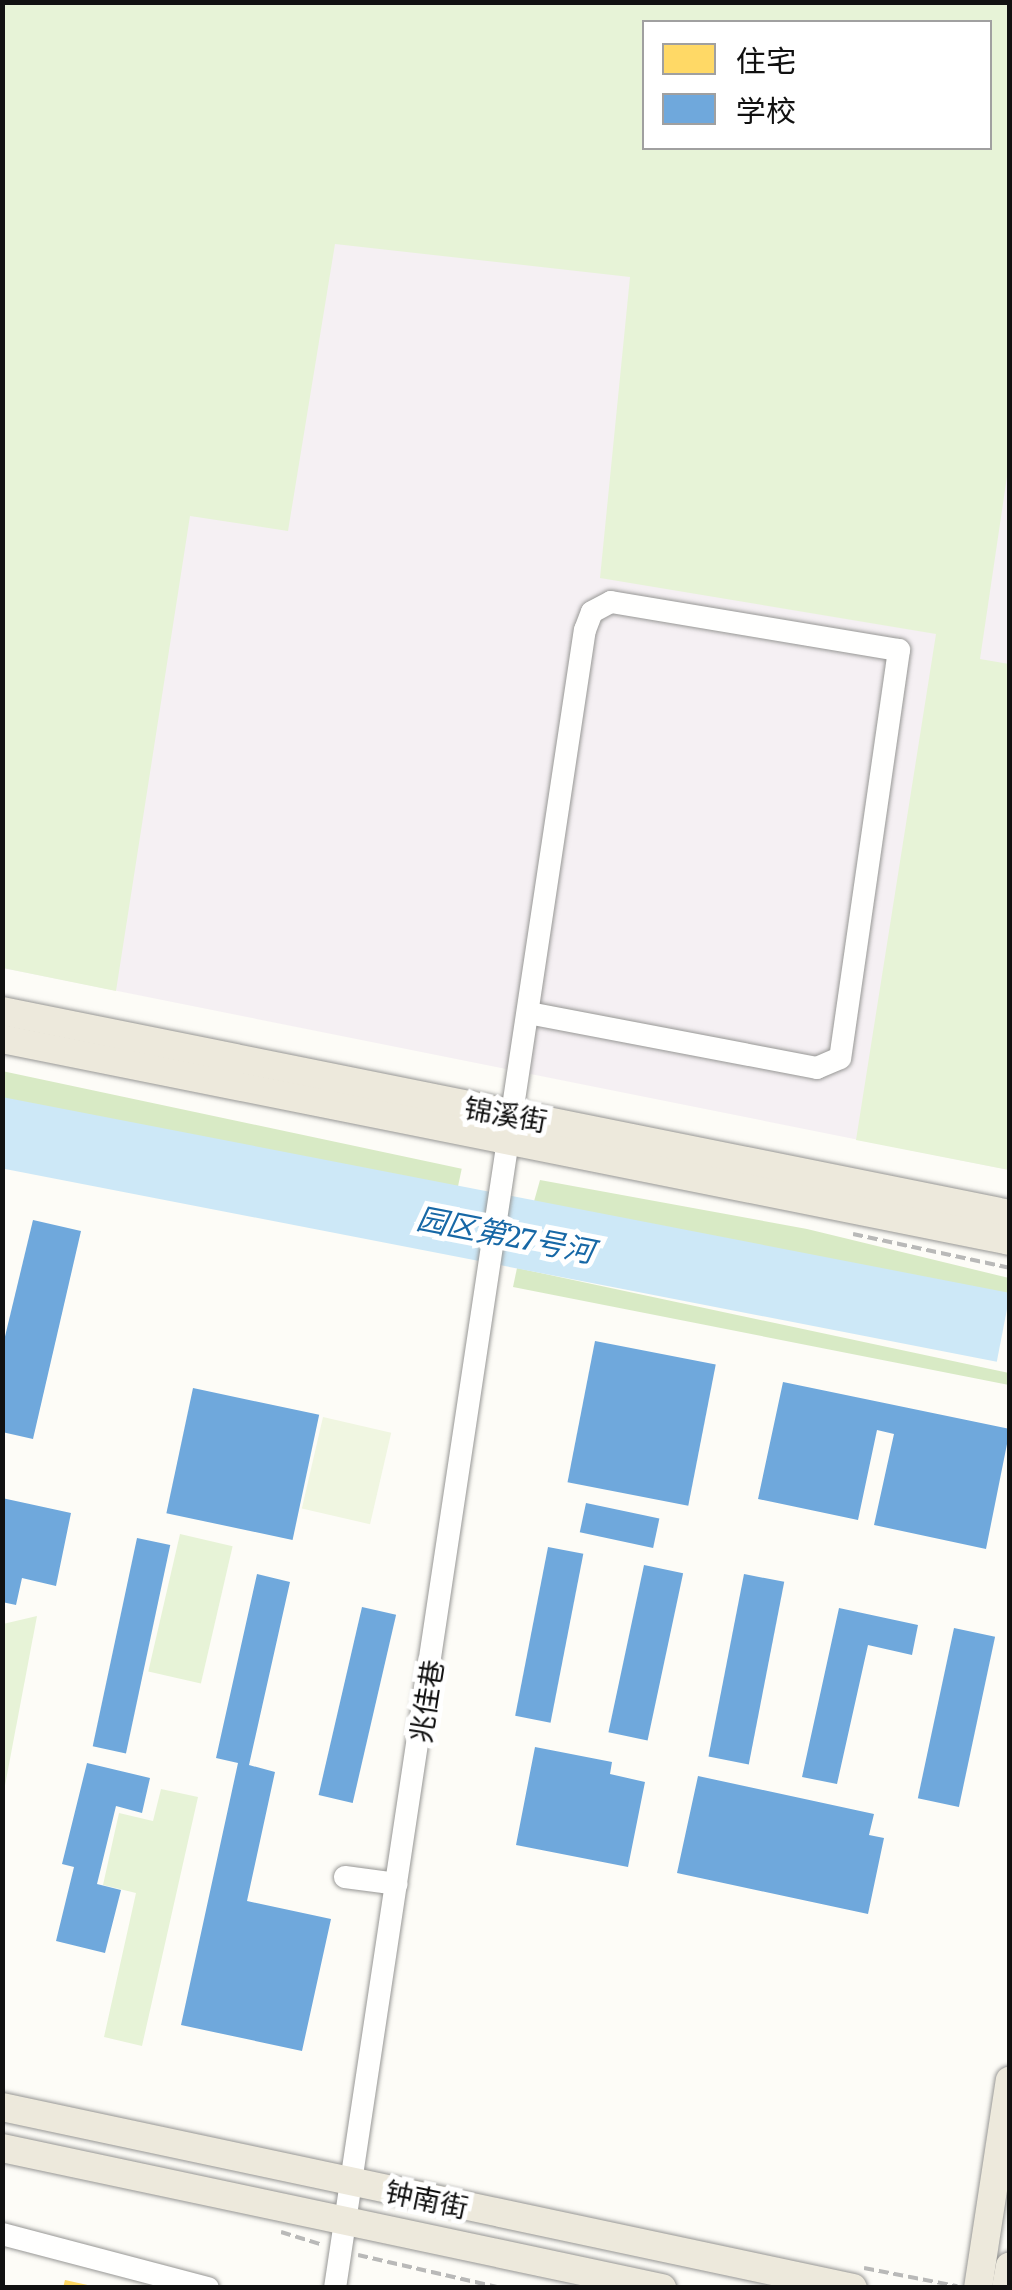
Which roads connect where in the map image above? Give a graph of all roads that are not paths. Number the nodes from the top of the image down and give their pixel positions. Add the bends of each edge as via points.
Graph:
1 (2, 1012) edge
2 (528, 1013) junction
3 (2, 1039) edge
4 (514, 1128) junction
5 (1010, 1214) edge
6 (1010, 1242) edge
7 (345, 1876) dead end
8 (397, 1884) junction
9 (1010, 2080) edge
10 (2, 2107) edge
11 (2, 2148) edge
12 (352, 2182) junction
13 (346, 2221) junction
14 (2, 2234) edge
15 (1010, 2266) edge
16 (208, 2288) edge
17 (335, 2288) edge
18 (662, 2288) edge
19 (853, 2288) edge
20 (978, 2288) edge
21 (1006, 2288) edge

1 - 4 main road, 锦溪街
2 - 2 street, 兆佳巷 via 817,1068 840,1058 900,650 600,604 585,630
2 - 4 street, 兆佳巷
3 - 4 main road, 锦溪街
4 - 5 main road, 锦溪街
4 - 6 main road, 锦溪街
4 - 8 street, 兆佳巷
7 - 8 street
8 - 12 street, 兆佳巷
9 - 20 main road
10 - 12 main road, 钟南街
11 - 13 main road, 钟南街
12 - 13 street, 兆佳巷
12 - 19 main road, 钟南街
13 - 17 street, 兆佳巷
13 - 18 main road, 钟南街
14 - 16 street
15 - 21 main road

